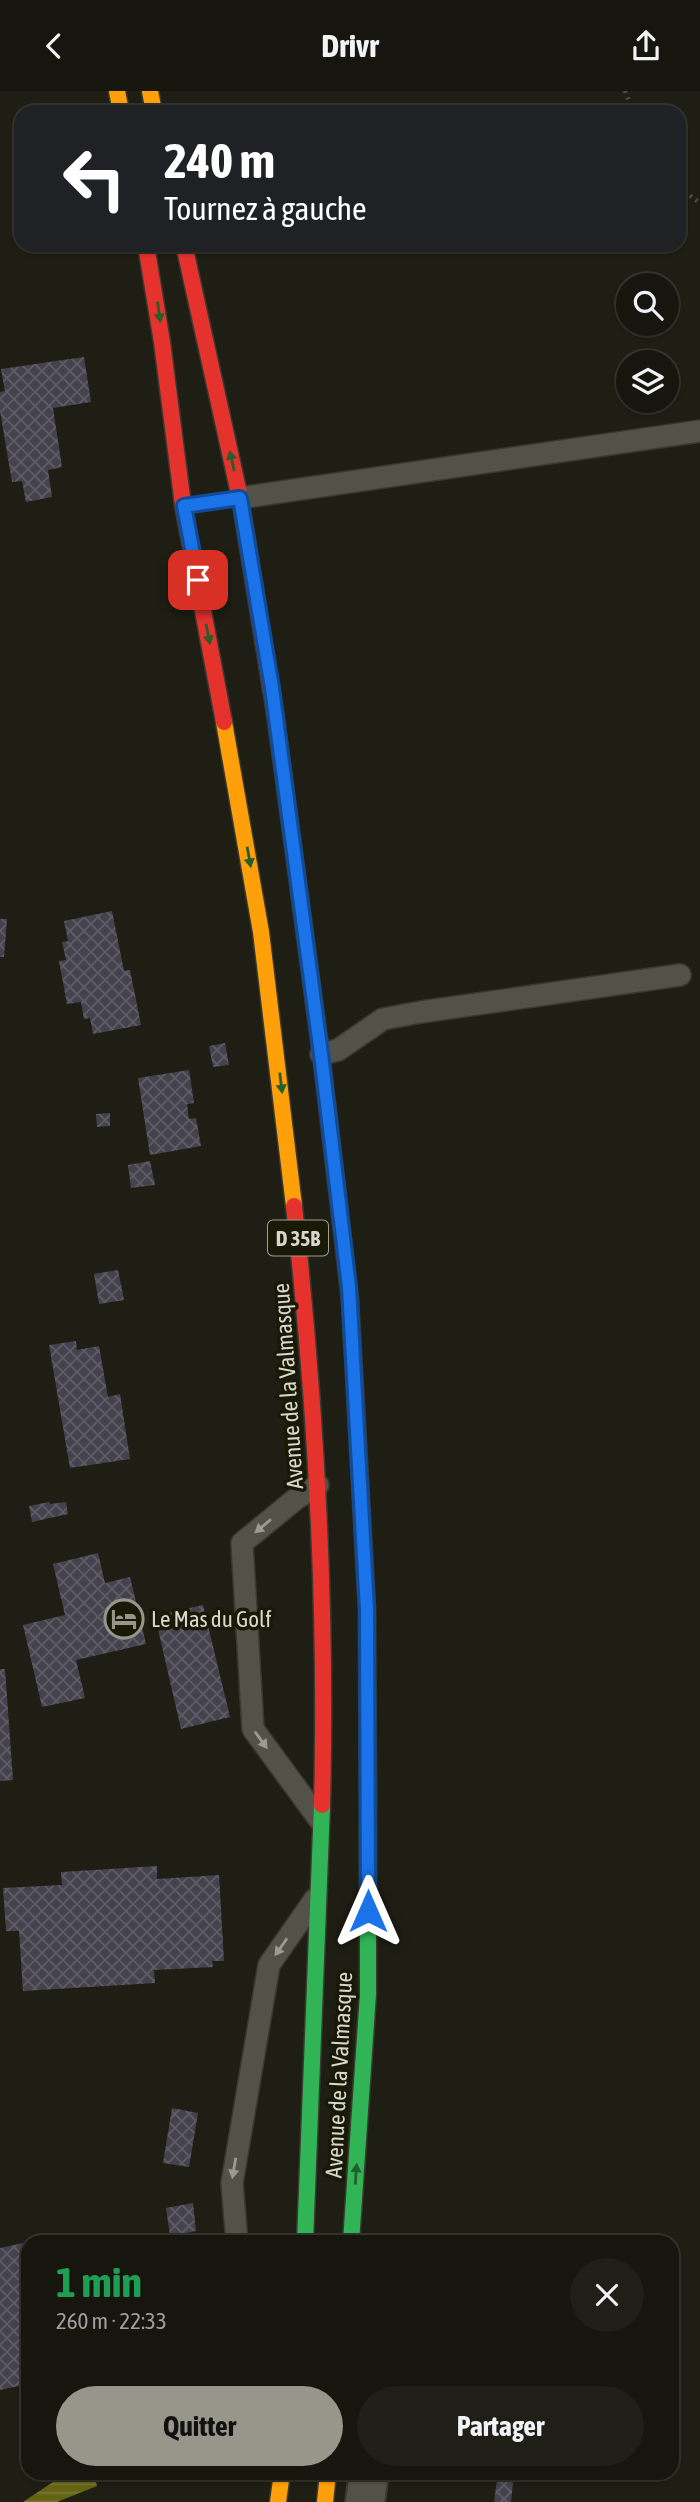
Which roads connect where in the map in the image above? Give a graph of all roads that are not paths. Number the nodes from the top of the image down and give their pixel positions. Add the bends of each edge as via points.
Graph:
1 (147, 252) edge
2 (185, 252) edge
3 (700, 431) edge
4 (235, 499) junction
5 (680, 975) dead end
6 (321, 1054) junction
7 (318, 1485) junction
8 (322, 1823) junction
9 (320, 1891) junction
10 (236, 2235) edge
11 (305, 2235) edge
12 (351, 2235) edge
13 (281, 2480) edge
14 (327, 2480) edge
15 (368, 2480) edge
16 (278, 2502) edge
17 (325, 2502) edge
18 (365, 2502) edge

1 -> 7 main road, Avenue de la Valmasque / D 35B via 270,993 306,1301
4 -> 2 main road, Avenue de la Valmasque / D 35B
3 - 4 lane
4 - 6 main road, Avenue de la Valmasque / D 35B via 272,688
5 - 6 lane via 383,1019 338,1050
12 -> 6 main road, Avenue de la Valmasque / D 35B via 368,1994 367,1610 349,1287
7 - 8 main road, Avenue de la Valmasque / D 35B
7 -> 8 lane via 243,1543 253,1729
8 - 9 main road, Avenue de la Valmasque / D 35B
9 -> 10 lane via 269,1965 232,2183
9 - 11 main road, Avenue de la Valmasque / D 35B
13 - 16 main road
14 - 17 main road
15 - 18 street

